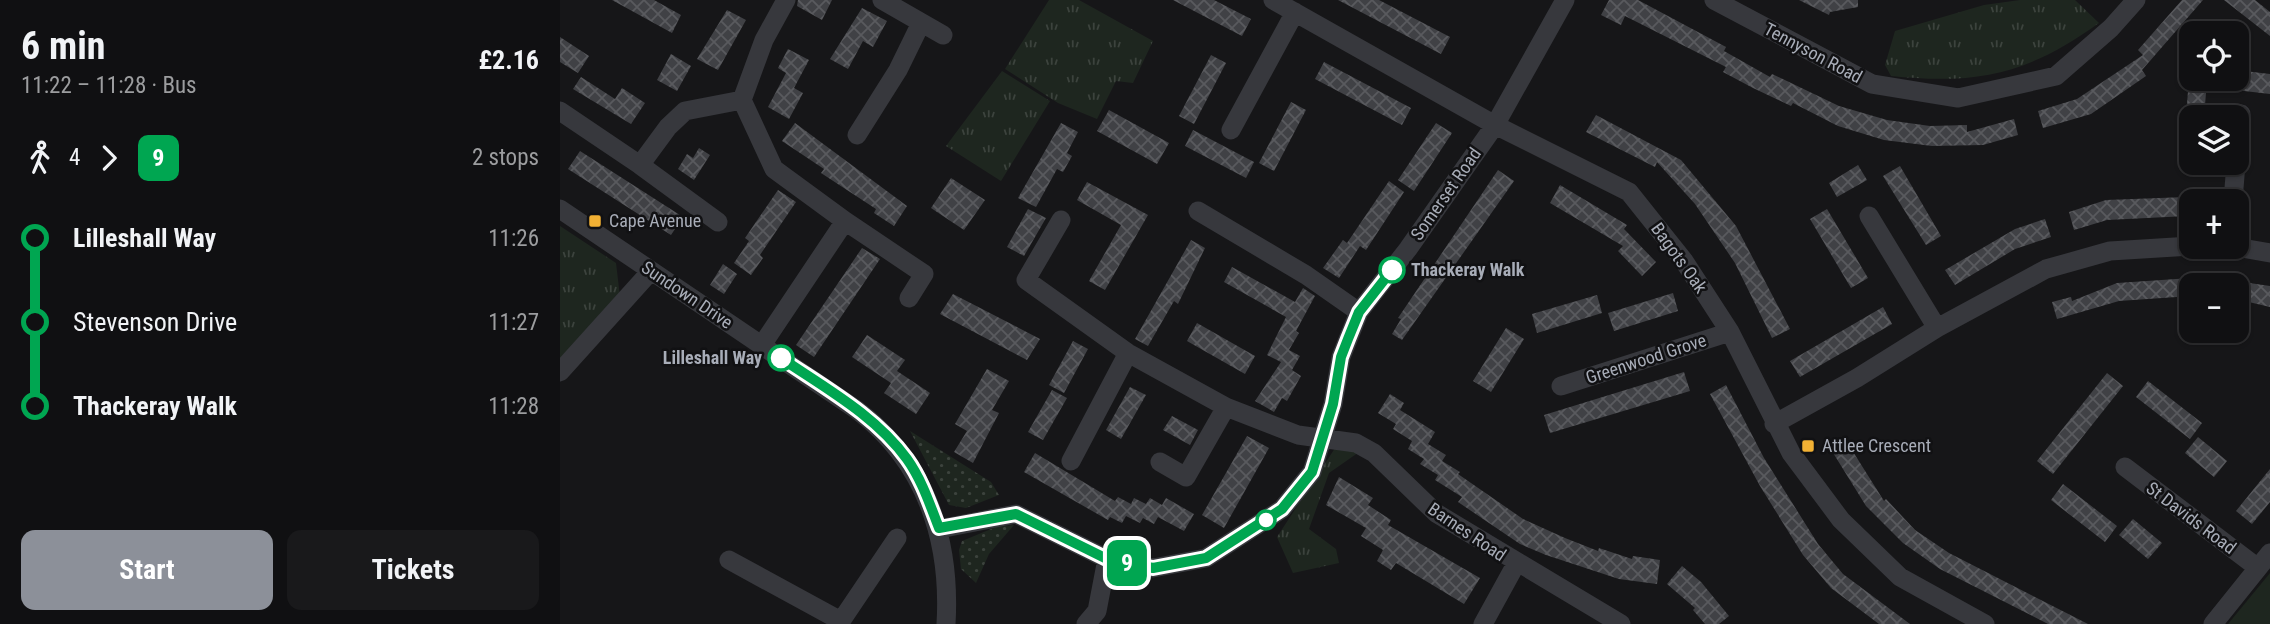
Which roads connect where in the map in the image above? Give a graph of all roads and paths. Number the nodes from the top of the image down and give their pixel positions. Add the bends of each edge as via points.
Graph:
1 (786, 0) edge
2 (882, 0) edge
3 (1273, 0) edge
4 (1565, 0) edge
5 (1714, 0) edge
6 (2136, 0) edge
7 (1295, 12) junction
8 (921, 23) junction
9 (943, 35) dead end
10 (742, 100) junction
11 (560, 111) edge
12 (1495, 125) junction
13 (1231, 130) dead end
14 (857, 135) dead end
15 (640, 165) junction
16 (560, 209) edge
17 (1198, 211) dead end
18 (1869, 216) dead end
19 (1061, 220) dead end
20 (845, 221) junction
21 (718, 222) dead end
22 (2179, 247) edge
23 (2249, 249) edge
24 (2270, 253) edge
25 (651, 271) junction
26 (909, 298) dead end
27 (1359, 312) junction
28 (1937, 328) junction
29 (1730, 332) junction
30 (762, 345) junction
31 (1128, 354) junction
32 (560, 372) edge
33 (1561, 386) dead end
34 (1226, 407) junction
35 (1774, 424) junction
36 (1322, 436) junction
37 (1071, 461) dead end
38 (1160, 462) dead end
39 (2125, 467) dead end
40 (939, 528) junction
41 (888, 542) dead end
42 (1107, 559) junction
43 (729, 560) dead end
44 (2264, 560) edge
45 (1516, 564) junction
46 (840, 623) edge
47 (946, 624) edge
48 (1086, 624) edge
49 (1483, 624) edge
50 (1620, 624) edge
51 (1985, 624) edge
52 (2213, 624) edge

1 - 10 street via 764,40
2 - 8 street
3 - 7 street, Bagots Oak
4 - 12 street, Somerset Road
5 - 6 street, Tennyson Road via 1872,84 1958,98 2056,76
7 - 12 street, Bagots Oak
7 - 13 street
8 - 9 street
8 - 14 street
10 - 15 street via 685,111
10 - 20 street via 774,169
11 - 15 street
12 - 27 street, Somerset Road
12 - 29 street, Bagots Oak via 1629,192 1684,261
15 - 21 street
16 - 25 street, Sundown Drive
17 - 27 street
18 - 28 street
19 - 31 street, Barnes Road via 1026,280
20 - 26 street via 924,274
20 - 30 street
22 - 28 street via 2110,250 2046,269
23 - 24 street
25 - 30 street, Sundown Drive
25 - 32 street
27 - 36 street, Somerset Road via 1341,357
28 - 35 street
29 - 33 street, Greenwood Grove
29 - 35 street, Bagots Oak
30 - 40 street, Sundown Drive via 876,424 908,460
31 - 34 street, Barnes Road
31 - 37 street
34 - 36 street, Barnes Road via 1298,435
34 - 38 street via 1186,477
35 - 51 street, Bagots Oak via 1860,542 1900,577
36 - 42 street, Somerset Road via 1312,472 1282,509 1206,558 1153,568
36 - 45 street, Barnes Road via 1356,443 1374,453 1436,513
39 - 44 street, St Davids Road
40 - 42 street, Somerset Road via 1016,514
40 - 47 street, Sundown Drive
41 - 46 street
42 - 48 street via 1097,611
43 - 46 street
44 - 52 street
45 - 49 street
45 - 50 street, Barnes Road

